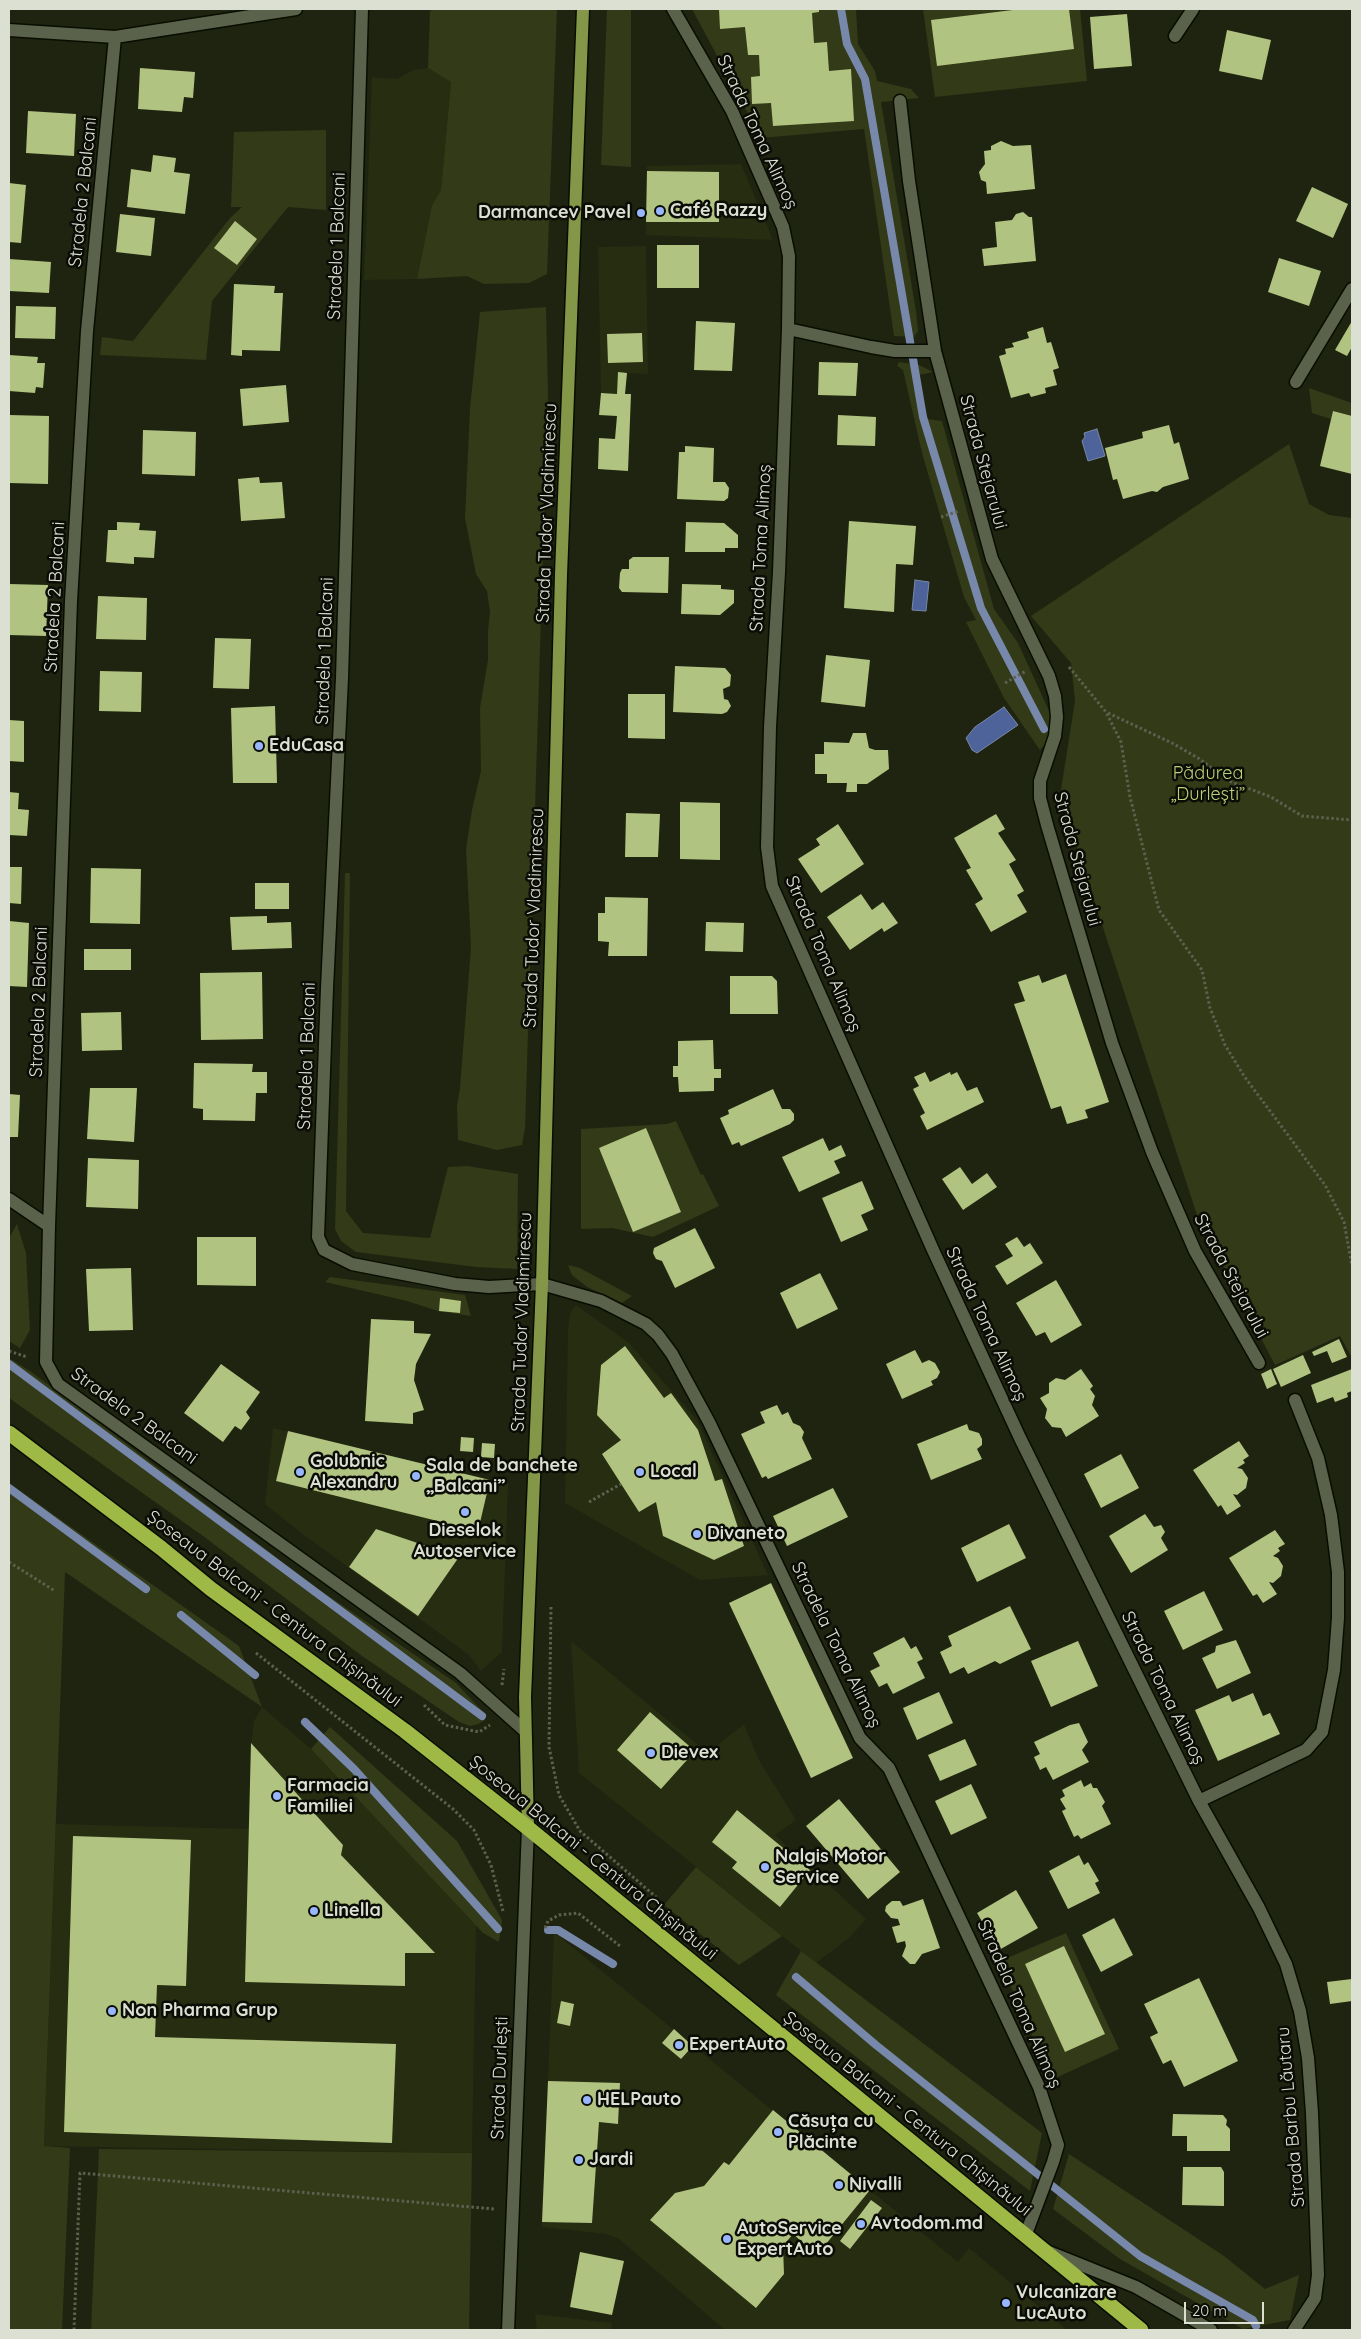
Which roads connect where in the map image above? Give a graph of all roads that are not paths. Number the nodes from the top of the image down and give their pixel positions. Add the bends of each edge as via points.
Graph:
1 (296, 9) edge
2 (362, 9) edge
3 (583, 9) edge
4 (673, 9) edge
5 (1193, 9) edge
6 (9, 30) edge
7 (1175, 36) dead end
8 (115, 37) junction
9 (900, 101) dead end
10 (1352, 289) edge
11 (788, 329) junction
12 (935, 350) junction
13 (1296, 382) dead end
14 (9, 1199) edge
15 (49, 1226) junction
16 (542, 1284) junction
17 (1259, 1363) dead end
18 (1295, 1400) dead end
19 (9, 1432) edge
20 (525, 1731) junction
21 (1199, 1801) junction
22 (528, 1828) junction
23 (1026, 2234) junction
24 (1042, 2249) junction
25 (508, 2330) edge
26 (1141, 2330) edge
27 (1211, 2330) edge
28 (1294, 2330) edge

1 - 8 street
2 - 16 street, Stradela 1 Balcani via 342,668 326,988 318,1237 324,1250 352,1264 497,1288
3 - 16 main road, Strada Tudor Vladimirescu via 561,575
4 - 11 street, Strada Toma Alimoș via 732,111 783,227 788,256
5 - 7 street
6 - 8 street
8 - 15 street, Stradela 2 Balcani via 87,331 72,591
9 - 12 street, Strada Stejarului
10 - 13 street
11 - 12 street via 895,351
11 - 21 street, Strada Toma Alimoș via 769,737 767,847 772,886 1020,1438
12 - 17 street, Strada Stejarului via 992,559 1055,696 1055,736 1040,781 1040,798 1112,1043 1152,1152 1194,1251
14 - 15 street
15 - 20 street, Stradela 2 Balcani via 46,1362 58,1384 460,1673
16 - 20 main road, Strada Tudor Vladimirescu
16 - 23 street, Stradela Toma Alimoș via 601,1301 646,1324 672,1354 709,1422 860,1738 889,1768 1015,2032 1039,2087 1058,2145
18 - 21 street via 1318,1458 1338,1572 1334,1670 1322,1732 1306,1750
19 - 22 highway, Șoseaua Balcani - Centura Chișinăului via 211,1589 405,1731
20 - 22 main road, Strada Tudor Vladimirescu
21 - 28 street, Strada Barbu Lăutaru via 1259,1908 1286,1964 1300,2011 1312,2112 1318,2275 1315,2298
22 - 23 highway, Șoseaua Balcani - Centura Chișinăului
22 - 25 street, Strada Durlești
23 - 24 highway, Șoseaua Balcani - Centura Chișinăului
24 - 26 highway, Șoseaua Balcani - Centura Chișinăului
24 - 27 street via 1136,2287

